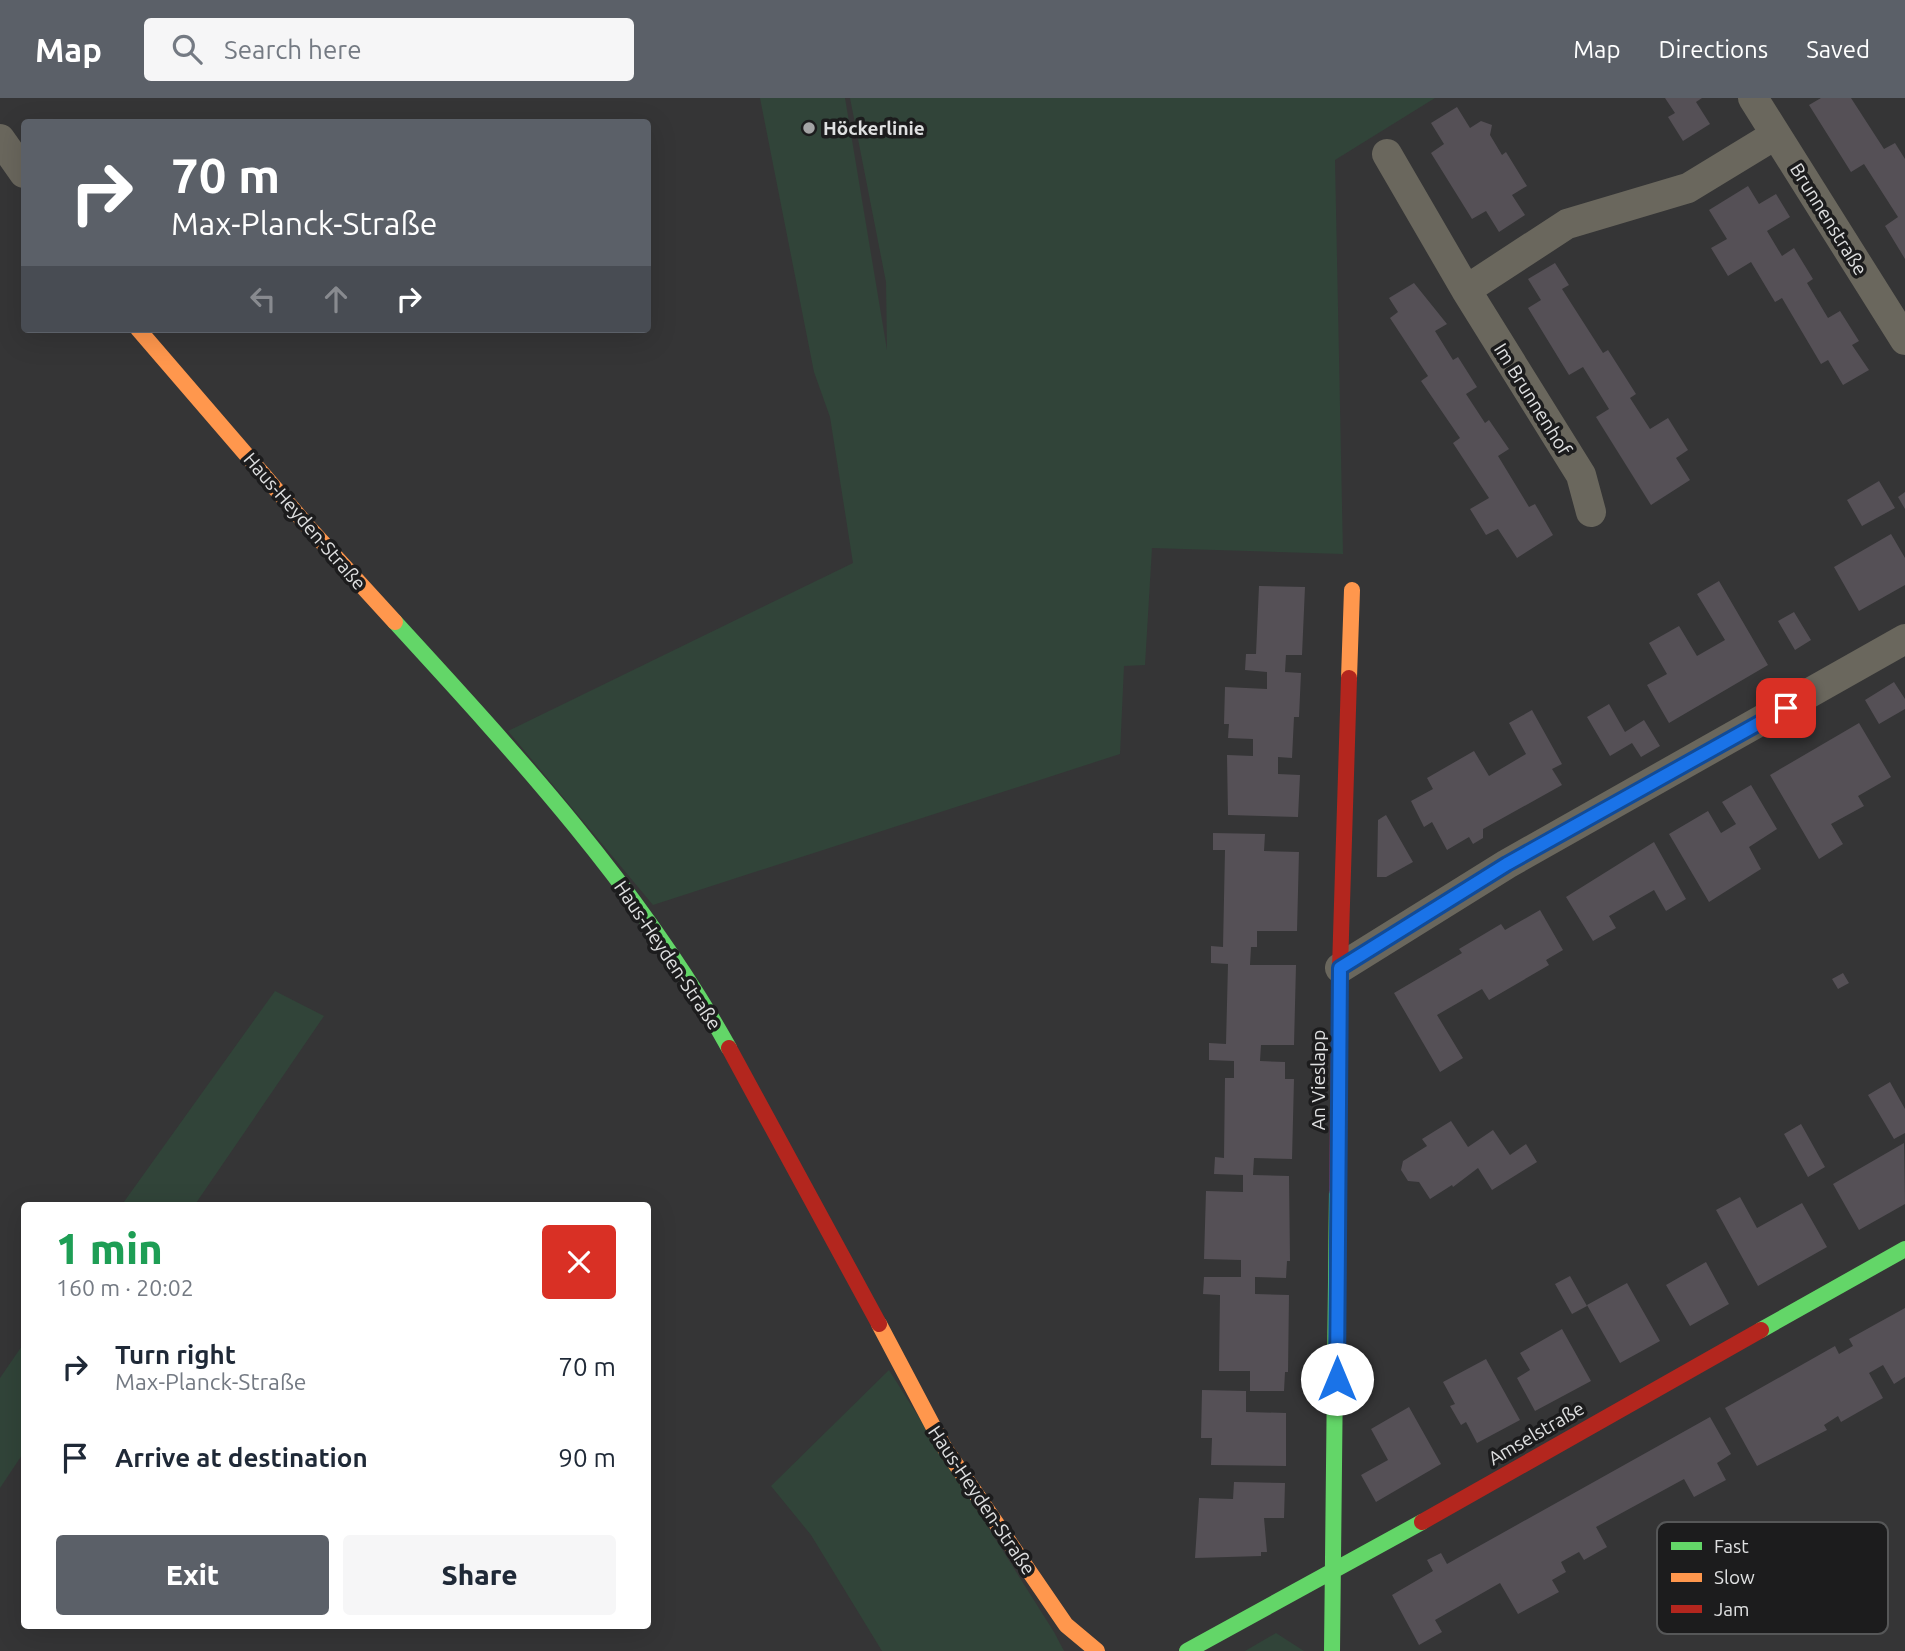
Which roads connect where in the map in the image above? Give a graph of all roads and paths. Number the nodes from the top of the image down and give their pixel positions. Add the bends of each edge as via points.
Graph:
1 (1753, 98) edge
2 (1775, 135) junction
3 (0, 139) edge
4 (1387, 154) dead end
5 (21, 169) edge
6 (1465, 290) junction
7 (141, 333) edge
8 (1905, 340) edge
9 (1591, 512) dead end
10 (1352, 590) dead end
11 (1905, 639) edge
12 (1340, 968) junction
13 (1905, 1249) edge
14 (1335, 1571) junction
15 (1097, 1651) edge
16 (1187, 1651) edge
17 (1332, 1651) edge

1 - 2 street, Brunnenstraße
2 - 6 street via 1688,188 1567,223
2 - 8 street, Brunnenstraße
3 - 5 street
4 - 6 street, Im Brunnenhof
6 - 9 street, Im Brunnenhof via 1581,475
7 - 15 street, Haus-Heyden-Straße via 311,530 522,761 607,866 703,1001 944,1447 1066,1625
10 - 12 street, An Vieslapp
11 - 12 street via 1507,864
12 - 14 street, An Vieslapp
13 - 14 street, Amselstraße
14 - 16 street, Amselstraße
14 - 17 street, An Vieslapp

